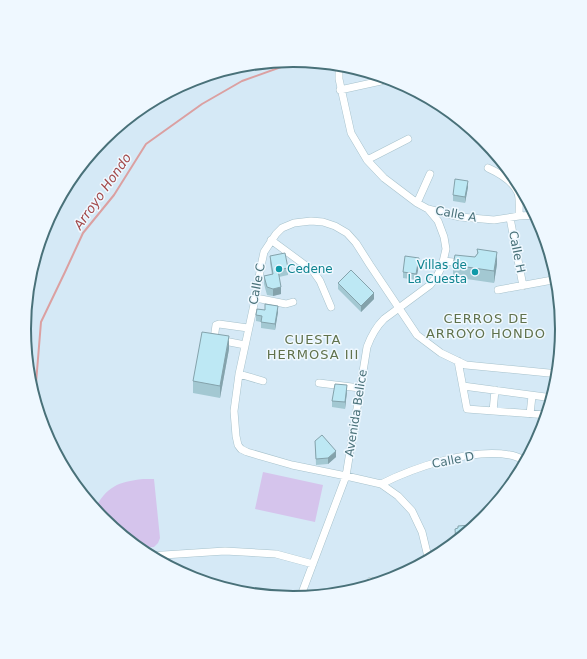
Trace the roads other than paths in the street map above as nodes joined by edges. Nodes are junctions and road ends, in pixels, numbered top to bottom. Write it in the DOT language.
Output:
graph roads {
  1 [pos="339,71"];
  2 [pos="379,81"];
  3 [pos="340,90"];
  4 [pos="408,139"];
  5 [pos="367,160"];
  6 [pos="488,168"];
  7 [pos="430,174"];
  8 [pos="516,190"];
  9 [pos="518,193"];
  10 [pos="417,203"];
  11 [pos="428,209"];
  12 [pos="519,216"];
  13 [pos="530,216"];
  14 [pos="510,218"];
  15 [pos="271,240"];
  16 [pos="443,261"];
  17 [pos="473,264"];
  18 [pos="551,280"];
  19 [pos="523,286"];
  20 [pos="498,290"];
  21 [pos="256,298"];
  22 [pos="293,302"];
  23 [pos="331,307"];
  24 [pos="399,309"];
  25 [pos="248,328"];
  26 [pos="245,345"];
  27 [pos="458,361"];
  28 [pos="552,373"];
  29 [pos="239,374"];
  30 [pos="263,381"];
  31 [pos="319,383"];
  32 [pos="463,386"];
  33 [pos="360,388"];
  34 [pos="495,390"];
  35 [pos="532,396"];
  36 [pos="547,397"];
  37 [pos="493,411"];
  38 [pos="530,414"];
  39 [pos="542,415"];
  40 [pos="522,459"];
  41 [pos="346,476"];
  42 [pos="381,484"];
  43 [pos="159,555"];
  44 [pos="428,555"];
  45 [pos="314,564"];
  46 [pos="303,591"];
  1 -- 3 [label="street"];
  2 -- 3 [label="street"];
  3 -- 5 [label="street"];
  4 -- 5 [label="street"];
  5 -- 10 [label="street, Calle A"];
  6 -- 8 [label="street"];
  7 -- 10 [label="street"];
  9 -- 12 [label="street"];
  10 -- 11 [label="street, Calle A"];
  11 -- 14 [label="street, Calle A"];
  11 -- 16 [label="street, Avenida Belice"];
  12 -- 13 [label="street, Calle A"];
  12 -- 14 [label="street, Calle A"];
  14 -- 19 [label="street, Calle H"];
  15 -- 21 [label="street, Calle C"];
  15 -- 23 [label="street"];
  15 -- 24 [label="street, Calle C"];
  16 -- 17 [label="street"];
  16 -- 24 [label="street, Avenida Belice"];
  18 -- 19 [label="street"];
  19 -- 20 [label="street"];
  21 -- 22 [label="street"];
  21 -- 25 [label="street, Calle C"];
  24 -- 27 [label="street, Calle C"];
  24 -- 33 [label="street, Avenida Belice"];
  25 -- 26 [label="street, Calle C"];
  25 -- 26 [label="street"];
  26 -- 29 [label="street, Calle C"];
  27 -- 28 [label="street, Calle C"];
  27 -- 32 [label="street"];
  29 -- 30 [label="street"];
  29 -- 41 [label="street, Calle C"];
  31 -- 33 [label="street"];
  32 -- 34 [label="street"];
  32 -- 37 [label="street"];
  33 -- 41 [label="street, Avenida Belice"];
  34 -- 35 [label="street"];
  34 -- 37 [label="street"];
  35 -- 36 [label="street"];
  35 -- 38 [label="street"];
  37 -- 38 [label="street"];
  38 -- 39 [label="street"];
  40 -- 42 [label="street, Calle D"];
  41 -- 42 [label="street, Calle C"];
  41 -- 45 [label="street, Avenida Belice"];
  42 -- 44 [label="street, Calle C"];
  43 -- 45 [label="street"];
  45 -- 46 [label="street, Avenida Belice"];
}
